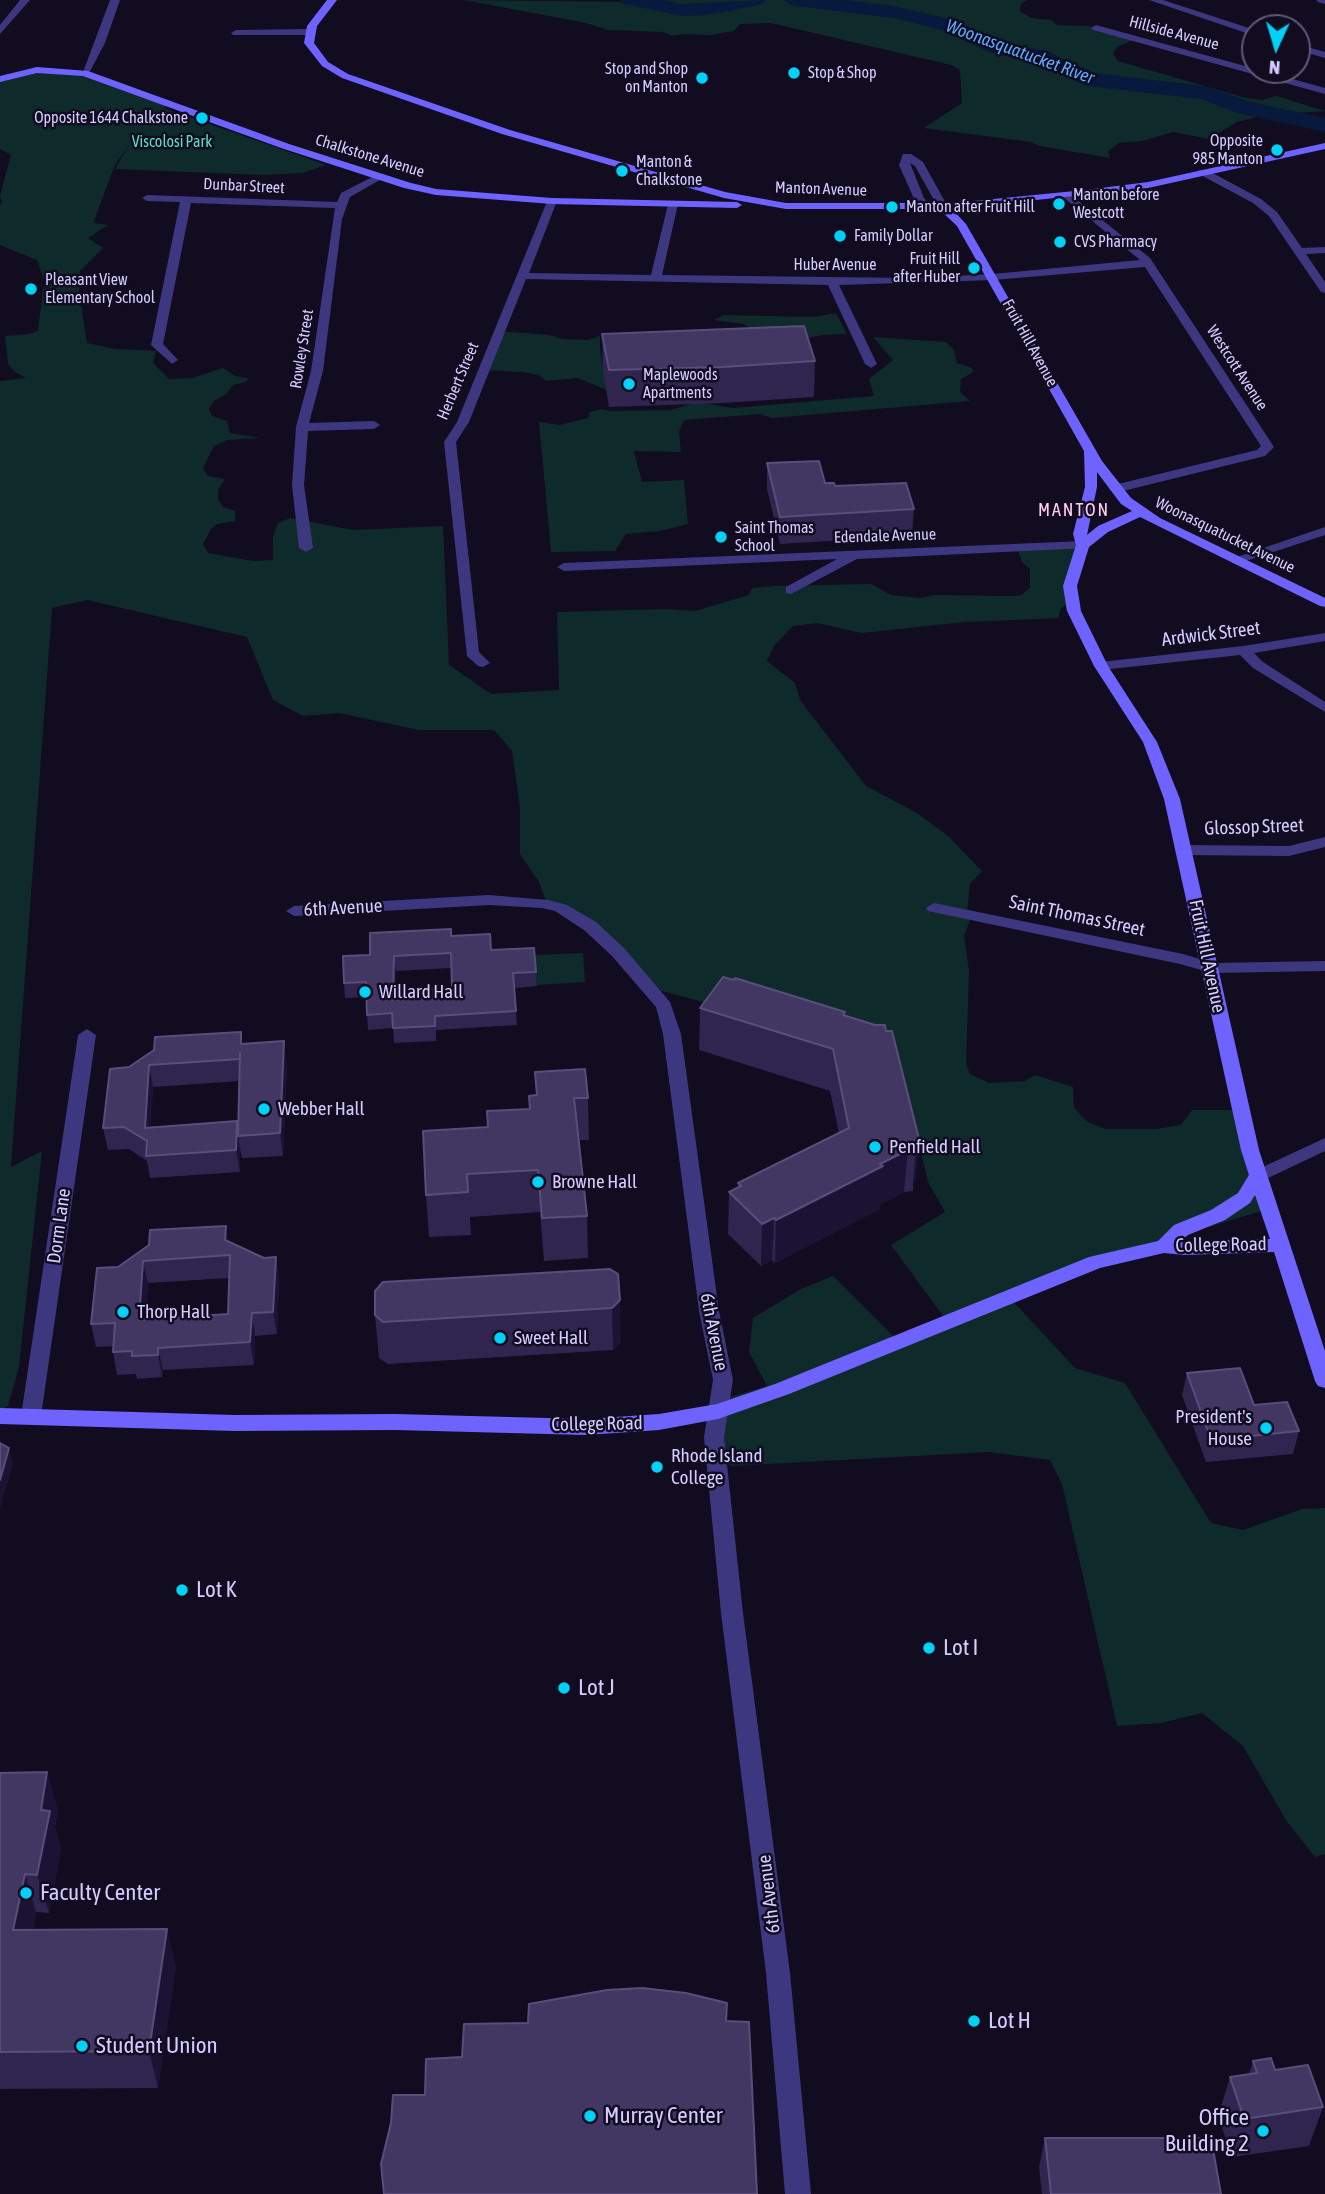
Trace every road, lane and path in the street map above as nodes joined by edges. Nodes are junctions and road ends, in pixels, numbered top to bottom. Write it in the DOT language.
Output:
graph roads {
  1 [pos="25,0"];
  2 [pos="116,0"];
  3 [pos="332,0"];
  4 [pos="1154,0"];
  5 [pos="1096,28"];
  6 [pos="1241,28"];
  7 [pos="0,31"];
  8 [pos="310,32"];
  9 [pos="236,33"];
  10 [pos="85,73"];
  11 [pos="0,79"];
  12 [pos="1325,91"];
  13 [pos="1325,146"];
  14 [pos="1203,172"];
  15 [pos="380,177"];
  16 [pos="696,187"];
  17 [pos="1067,195"];
  18 [pos="147,198"];
  19 [pos="186,199"];
  20 [pos="552,201"];
  21 [pos="673,204"];
  22 [pos="340,205"];
  23 [pos="786,206"];
  24 [pos="928,207"];
  25 [pos="943,207"];
  26 [pos="968,237"];
  27 [pos="1325,250"];
  28 [pos="1300,251"];
  29 [pos="1147,264"];
  30 [pos="521,276"];
  31 [pos="656,276"];
  32 [pos="993,277"];
  33 [pos="832,282"];
  34 [pos="1325,290"];
  35 [pos="172,360"];
  36 [pos="871,364"];
  37 [pos="374,425"];
  38 [pos="302,427"];
  39 [pos="1090,450"];
  40 [pos="1115,489"];
  41 [pos="1140,512"];
  42 [pos="1325,531"];
  43 [pos="1083,545"];
  44 [pos="306,548"];
  45 [pos="854,555"];
  46 [pos="1235,560"];
  47 [pos="564,568"];
  48 [pos="791,590"];
  49 [pos="1325,603"];
  50 [pos="1325,637"];
  51 [pos="1243,650"];
  52 [pos="483,663"];
  53 [pos="1101,666"];
  54 [pos="1325,708"];
  55 [pos="1325,842"];
  56 [pos="1183,850"];
  57 [pos="934,908"];
  58 [pos="294,911"];
  59 [pos="1325,966"];
  60 [pos="1212,968"];
  61 [pos="87,1035"];
  62 [pos="1325,1144"];
  63 [pos="1258,1176"];
  64 [pos="1279,1245"];
  65 [pos="1164,1246"];
  66 [pos="1323,1368"];
  67 [pos="718,1411"];
  68 [pos="0,1416"];
  69 [pos="31,1416"];
  70 [pos="798,2194"];
  1 -- 7 [label="street"];
  2 -- 10 [label="street"];
  3 -- 8 [label="main road"];
  4 -- 6 [label="street"];
  5 -- 12 [label="street, Hillside Avenue"];
  8 -- 9 [label="street"];
  8 -- 16 [label="main road, Manton Avenue"];
  10 -- 11 [label="main road, Chalkstone Avenue"];
  10 -- 15 [label="main road, Chalkstone Avenue"];
  13 -- 14 [label="main road, Manton Avenue"];
  14 -- 17 [label="main road, Manton Avenue"];
  14 -- 28 [label="street"];
  15 -- 20 [label="main road, Chalkstone Avenue"];
  15 -- 22 [label="street"];
  16 -- 21 [label="main road"];
  16 -- 23 [label="main road, Manton Avenue"];
  17 -- 25 [label="main road, Manton Avenue"];
  17 -- 29 [label="street, Westcott Avenue"];
  18 -- 19 [label="street, Dunbar Street"];
  19 -- 22 [label="street, Dunbar Street"];
  19 -- 35 [label="street"];
  20 -- 21 [label="main road, Chalkstone Avenue"];
  20 -- 30 [label="street, Herbert Street"];
  21 -- 23 [label="main road, Chalkstone Avenue"];
  21 -- 31 [label="street"];
  22 -- 38 [label="street, Rowley Street"];
  23 -- 24 [label="main road, Manton Avenue"];
  24 -- 25 [label="main road, Manton Avenue"];
  24 -- 25 [label="street"];
  24 -- 26 [label="main road, Fruit Hill Avenue"];
  25 -- 26 [label="main road, Fruit Hill Avenue"];
  26 -- 32 [label="main road, Fruit Hill Avenue"];
  27 -- 28 [label="street"];
  28 -- 34 [label="street"];
  29 -- 32 [label="street, Huber Avenue"];
  29 -- 40 [label="street, Westcott Avenue"];
  30 -- 31 [label="street, Huber Avenue"];
  30 -- 52 [label="street, Herbert Street"];
  31 -- 33 [label="street, Huber Avenue"];
  32 -- 33 [label="street, Huber Avenue"];
  32 -- 39 [label="main road, Fruit Hill Avenue"];
  33 -- 36 [label="street"];
  37 -- 38 [label="street"];
  38 -- 44 [label="street, Rowley Street"];
  39 -- 40 [label="main road, Fruit Hill Avenue"];
  39 -- 43 [label="main road, Fruit Hill Avenue"];
  40 -- 41 [label="main road, Woonasquatucket Avenue"];
  41 -- 43 [label="main road"];
  41 -- 46 [label="main road, Woonasquatucket Avenue"];
  42 -- 46 [label="street"];
  43 -- 45 [label="street, Edendale Avenue"];
  43 -- 53 [label="main road, Fruit Hill Avenue"];
  45 -- 47 [label="street, Edendale Avenue"];
  45 -- 48 [label="street"];
  46 -- 49 [label="main road, Woonasquatucket Avenue"];
  50 -- 51 [label="street, Ardwick Street"];
  51 -- 53 [label="street, Ardwick Street"];
  51 -- 54 [label="street"];
  53 -- 56 [label="main road, Fruit Hill Avenue"];
  55 -- 56 [label="street, Glossop Street"];
  56 -- 60 [label="main road, Fruit Hill Avenue"];
  57 -- 60 [label="street, Saint Thomas Street"];
  58 -- 67 [label="street, 6th Avenue"];
  59 -- 60 [label="street, Saint Thomas Street"];
  60 -- 63 [label="main road, Fruit Hill Avenue"];
  61 -- 69 [label="street, Dorm Lane"];
  62 -- 63 [label="street"];
  63 -- 64 [label="main road, Fruit Hill Avenue"];
  63 -- 65 [label="main road, College Road"];
  64 -- 65 [label="main road, College Road"];
  64 -- 66 [label="main road, Fruit Hill Avenue"];
  65 -- 67 [label="main road, College Road"];
  67 -- 69 [label="main road, College Road"];
  67 -- 70 [label="street, 6th Avenue"];
  68 -- 69 [label="main road, College Road"];
}
